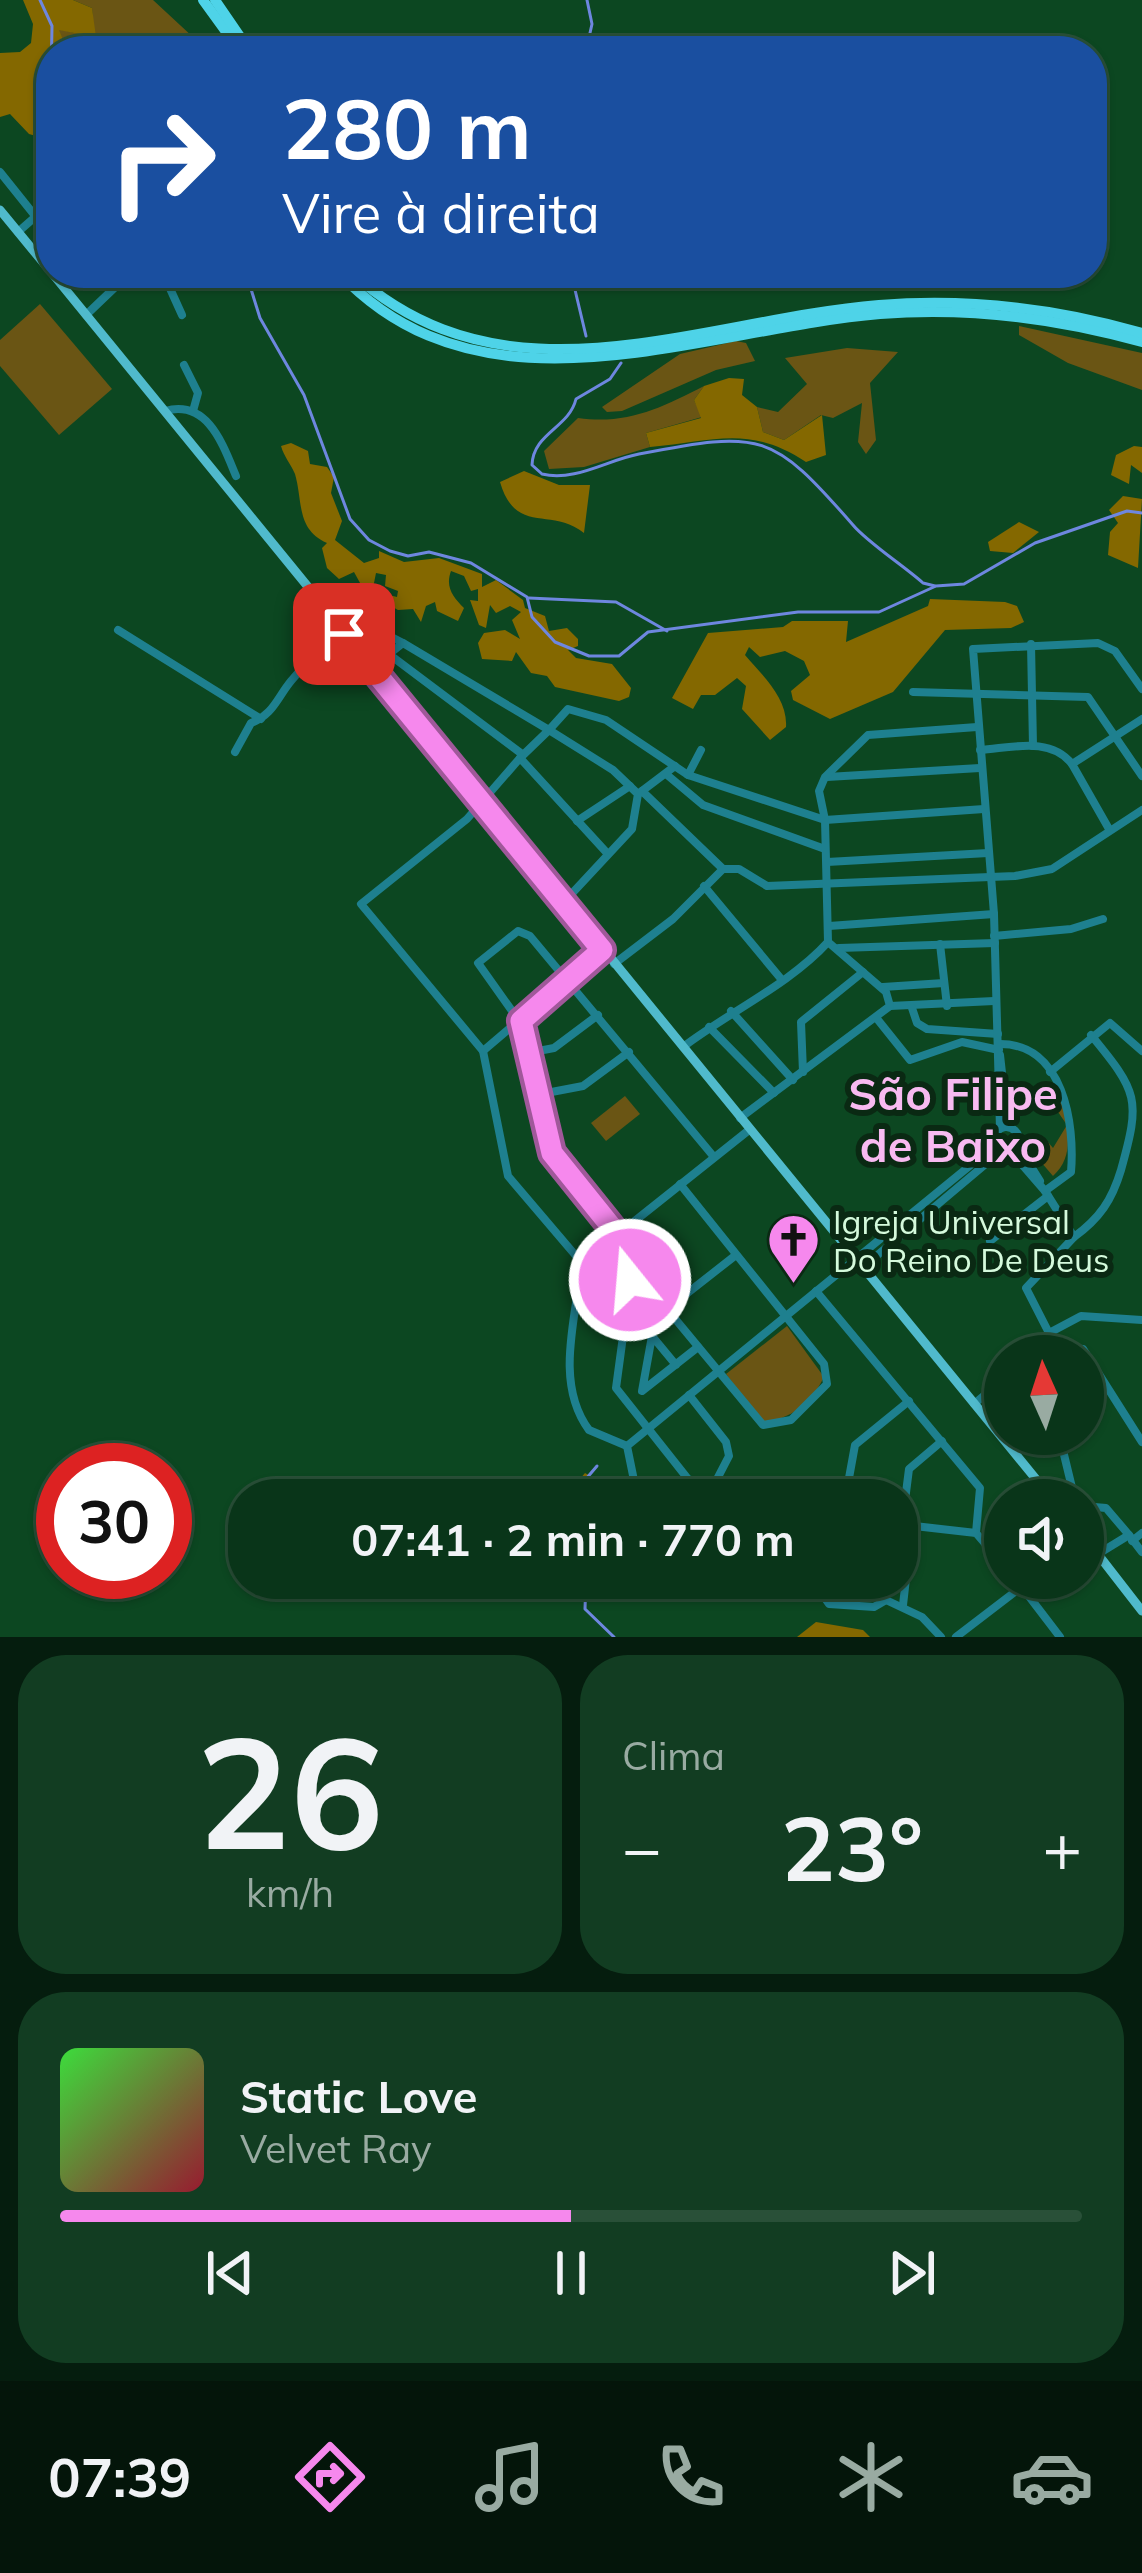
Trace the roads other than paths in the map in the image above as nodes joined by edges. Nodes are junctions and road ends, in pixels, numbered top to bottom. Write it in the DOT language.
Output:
graph roads {
  1 [pos="203,0"];
  2 [pos="215,0"];
  3 [pos="229,36"];
  4 [pos="240,36"];
  5 [pos="0,172"];
  6 [pos="0,210"];
  7 [pos="36,217"];
  8 [pos="18,232"];
  9 [pos="36,254"];
  10 [pos="64,288"];
  11 [pos="114,288"];
  12 [pos="170,288"];
  13 [pos="357,288"];
  14 [pos="373,288"];
  15 [pos="86,315"];
  16 [pos="182,315"];
  17 [pos="1142,338"];
  18 [pos="184,365"];
  19 [pos="165,412"];
  20 [pos="193,412"];
  21 [pos="236,476"];
  22 [pos="118,630"];
  23 [pos="344,634"];
  24 [pos="403,643"];
  25 [pos="1031,644"];
  26 [pos="389,655"];
  27 [pos="372,668"];
  28 [pos="1142,689"];
  29 [pos="976,690"];
  30 [pos="913,692"];
  31 [pos="1030,693"];
  32 [pos="262,719"];
  33 [pos="1142,719"];
  34 [pos="977,727"];
  35 [pos="549,730"];
  36 [pos="1118,735"];
  37 [pos="1034,746"];
  38 [pos="701,750"];
  39 [pos="980,751"];
  40 [pos="235,752"];
  41 [pos="522,756"];
  42 [pos="1072,764"];
  43 [pos="675,766"];
  44 [pos="980,768"];
  45 [pos="666,774"];
  46 [pos="688,775"];
  47 [pos="1142,776"];
  48 [pos="825,777"];
  49 [pos="630,786"];
  50 [pos="640,793"];
  51 [pos="483,804"];
  52 [pos="984,809"];
  53 [pos="1142,809"];
  54 [pos="825,820"];
  55 [pos="577,821"];
  56 [pos="1109,829"];
  57 [pos="826,850"];
  58 [pos="607,853"];
  59 [pos="988,853"];
  60 [pos="827,862"];
  61 [pos="722,869"];
  62 [pos="991,876"];
  63 [pos="828,883"];
  64 [pos="704,886"];
  65 [pos="563,902"];
  66 [pos="994,914"];
  67 [pos="1103,919"];
  68 [pos="829,926"];
  69 [pos="995,939"];
  70 [pos="940,944"];
  71 [pos="833,945"];
  72 [pos="602,950"];
  73 [pos="614,964"];
  74 [pos="863,972"];
  75 [pos="570,980"];
  76 [pos="782,980"];
  77 [pos="944,982"];
  78 [pos="881,987"];
  79 [pos="994,1001"];
  80 [pos="890,1006"];
  81 [pos="947,1006"];
  82 [pos="912,1008"];
  83 [pos="731,1011"];
  84 [pos="598,1015"];
  85 [pos="878,1020"];
  86 [pos="521,1021"];
  87 [pos="709,1027"];
  88 [pos="927,1029"];
  89 [pos="1091,1034"];
  90 [pos="998,1045"];
  91 [pos="682,1048"];
  92 [pos="938,1048"];
  93 [pos="484,1051"];
  94 [pos="1142,1051"];
  95 [pos="533,1052"];
  96 [pos="629,1052"];
  97 [pos="1050,1072"];
  98 [pos="803,1073"];
  99 [pos="794,1080"];
  100 [pos="774,1093"];
  101 [pos="541,1094"];
  102 [pos="740,1118"];
  103 [pos="1004,1128"];
  104 [pos="749,1130"];
  105 [pos="997,1149"];
  106 [pos="1015,1149"];
  107 [pos="715,1157"];
  108 [pos="680,1184"];
  109 [pos="1044,1190"];
  110 [pos="619,1232"];
  111 [pos="1075,1237"];
  112 [pos="990,1241"];
  113 [pos="736,1255"];
  114 [pos="582,1263"];
  115 [pos="857,1265"];
  116 [pos="816,1291"];
  117 [pos="626,1305"];
  118 [pos="667,1309"];
  119 [pos="786,1317"];
  120 [pos="1142,1320"];
  121 [pos="1049,1333"];
  122 [pos="698,1347"];
  123 [pos="676,1365"];
  124 [pos="719,1370"];
  125 [pos="1104,1382"];
  126 [pos="689,1394"];
  127 [pos="984,1396"];
  128 [pos="909,1401"];
  129 [pos="974,1404"];
  130 [pos="646,1429"];
  131 [pos="942,1441"];
  132 [pos="1142,1442"];
  133 [pos="627,1446"];
  134 [pos="634,1479"];
  135 [pos="849,1479"];
  136 [pos="908,1479"];
  137 [pos="1036,1479"];
  138 [pos="1104,1508"];
  139 [pos="918,1526"];
  140 [pos="976,1533"];
  141 [pos="1142,1533"];
  142 [pos="1130,1538"];
  143 [pos="984,1542"];
  144 [pos="1104,1551"];
  145 [pos="1142,1552"];
  146 [pos="1104,1562"];
  147 [pos="826,1599"];
  148 [pos="903,1599"];
  149 [pos="1007,1599"];
  150 [pos="1032,1599"];
  151 [pos="886,1600"];
  152 [pos="903,1604"];
  153 [pos="1142,1610"];
  154 [pos="940,1637"];
  155 [pos="956,1637"];
  156 [pos="1060,1637"];
  1 -- 3 [label="highway"];
  2 -- 4 [label="highway"];
  5 -- 7 [label="street"];
  6 -- 8 [label="main road"];
  7 -- 8 [label="street"];
  8 -- 9 [label="main road"];
  10 -- 15 [label="main road"];
  11 -- 15 [label="street"];
  12 -- 16 [label="street"];
  13 -- 17 [label="highway"];
  14 -- 17 [label="highway"];
  15 -- 19 [label="main road"];
  18 -- 20 [label="street"];
  19 -- 20 [label="street"];
  19 -- 23 [label="main road"];
  20 -- 21 [label="street"];
  22 -- 32 [label="street"];
  23 -- 24 [label="street"];
  23 -- 27 [label="main road"];
  23 -- 32 [label="street"];
  24 -- 26 [label="street"];
  24 -- 35 [label="street"];
  25 -- 28 [label="street"];
  25 -- 29 [label="street"];
  25 -- 31 [label="street"];
  26 -- 27 [label="street"];
  26 -- 41 [label="street"];
  27 -- 51 [label="main road"];
  29 -- 30 [label="street"];
  29 -- 31 [label="street"];
  29 -- 34 [label="street"];
  31 -- 36 [label="street"];
  31 -- 37 [label="street"];
  32 -- 40 [label="street"];
  33 -- 36 [label="street"];
  34 -- 39 [label="street"];
  34 -- 48 [label="street"];
  35 -- 41 [label="street"];
  35 -- 43 [label="street"];
  35 -- 49 [label="street"];
  36 -- 42 [label="street"];
  36 -- 47 [label="street"];
  37 -- 39 [label="street"];
  37 -- 42 [label="street"];
  38 -- 46 [label="street"];
  39 -- 44 [label="street"];
  41 -- 51 [label="street"];
  41 -- 55 [label="street"];
  42 -- 56 [label="street"];
  43 -- 45 [label="street"];
  43 -- 46 [label="street"];
  44 -- 48 [label="street"];
  44 -- 52 [label="street"];
  45 -- 50 [label="street"];
  45 -- 57 [label="street"];
  46 -- 54 [label="street"];
  48 -- 54 [label="street"];
  49 -- 50 [label="street"];
  49 -- 55 [label="street"];
  50 -- 58 [label="street"];
  50 -- 61 [label="street"];
  51 -- 65 [label="main road"];
  51 -- 93 [label="street"];
  52 -- 54 [label="street"];
  52 -- 59 [label="street"];
  53 -- 56 [label="street"];
  54 -- 57 [label="street"];
  55 -- 58 [label="street"];
  56 -- 62 [label="street"];
  57 -- 60 [label="street"];
  58 -- 65 [label="street"];
  59 -- 60 [label="street"];
  59 -- 62 [label="street"];
  60 -- 63 [label="street"];
  61 -- 63 [label="street"];
  61 -- 64 [label="street"];
  62 -- 63 [label="street"];
  62 -- 66 [label="street"];
  63 -- 68 [label="street"];
  64 -- 73 [label="street"];
  64 -- 76 [label="street"];
  65 -- 72 [label="main road"];
  66 -- 68 [label="street"];
  66 -- 69 [label="street"];
  67 -- 69 [label="street"];
  68 -- 71 [label="street"];
  69 -- 70 [label="street"];
  69 -- 79 [label="street"];
  70 -- 71 [label="street"];
  70 -- 77 [label="street"];
  71 -- 74 [label="street"];
  71 -- 76 [label="street"];
  72 -- 73 [label="main road"];
  72 -- 75 [label="street"];
  73 -- 91 [label="main road"];
  74 -- 78 [label="street"];
  74 -- 98 [label="street"];
  75 -- 84 [label="street"];
  75 -- 86 [label="street"];
  75 -- 86 [label="street"];
  76 -- 83 [label="street"];
  77 -- 78 [label="street"];
  77 -- 81 [label="street"];
  78 -- 80 [label="street"];
  79 -- 81 [label="street"];
  79 -- 90 [label="street"];
  80 -- 82 [label="street"];
  80 -- 85 [label="street"];
  81 -- 82 [label="street"];
  82 -- 88 [label="street"];
  83 -- 87 [label="street"];
  83 -- 99 [label="street"];
  84 -- 95 [label="street"];
  84 -- 96 [label="street"];
  85 -- 92 [label="street"];
  85 -- 98 [label="street"];
  86 -- 93 [label="street"];
  86 -- 95 [label="street"];
  87 -- 91 [label="street"];
  87 -- 100 [label="street"];
  88 -- 90 [label="street"];
  88 -- 92 [label="street"];
  89 -- 94 [label="street"];
  89 -- 97 [label="street"];
  89 -- 111 [label="street"];
  90 -- 92 [label="street"];
  90 -- 97 [label="street"];
  90 -- 103 [label="street"];
  91 -- 102 [label="main road"];
  93 -- 114 [label="street"];
  95 -- 101 [label="street"];
  96 -- 101 [label="street"];
  96 -- 107 [label="street"];
  97 -- 109 [label="street"];
  98 -- 99 [label="street"];
  99 -- 100 [label="street"];
  100 -- 102 [label="street"];
  101 -- 110 [label="street"];
  102 -- 104 [label="main road"];
  103 -- 105 [label="street"];
  103 -- 106 [label="street"];
  104 -- 107 [label="street"];
  104 -- 115 [label="main road"];
  105 -- 106 [label="street"];
  105 -- 115 [label="street"];
  106 -- 109 [label="street"];
  107 -- 108 [label="street"];
  108 -- 110 [label="street"];
  108 -- 113 [label="street"];
  109 -- 111 [label="street"];
  109 -- 112 [label="street"];
  110 -- 114 [label="street"];
  110 -- 117 [label="street"];
  111 -- 121 [label="street"];
  113 -- 118 [label="street"];
  113 -- 119 [label="street"];
  114 -- 133 [label="street"];
  115 -- 116 [label="street"];
  115 -- 129 [label="main road"];
  116 -- 119 [label="street"];
  116 -- 128 [label="street"];
  117 -- 118 [label="street"];
  117 -- 130 [label="street"];
  118 -- 122 [label="street"];
  119 -- 124 [label="street"];
  119 -- 124 [label="street"];
  120 -- 121 [label="street"];
  122 -- 123 [label="street"];
  122 -- 124 [label="street"];
  123 -- 123 [label="street"];
  124 -- 126 [label="street"];
  125 -- 132 [label="street"];
  126 -- 130 [label="street"];
  126 -- 130 [label="street"];
  127 -- 129 [label="street"];
  128 -- 131 [label="street"];
  128 -- 135 [label="street"];
  129 -- 137 [label="main road"];
  130 -- 133 [label="street"];
  131 -- 136 [label="street"];
  131 -- 140 [label="street"];
  133 -- 134 [label="street"];
  138 -- 142 [label="street"];
  139 -- 140 [label="street"];
  140 -- 143 [label="street"];
  141 -- 142 [label="street"];
  142 -- 144 [label="street"];
  142 -- 145 [label="street"];
  146 -- 153 [label="main road"];
  147 -- 151 [label="street"];
  148 -- 152 [label="street"];
  149 -- 155 [label="street"];
  150 -- 156 [label="street"];
  151 -- 152 [label="street"];
  152 -- 154 [label="street"];
}
